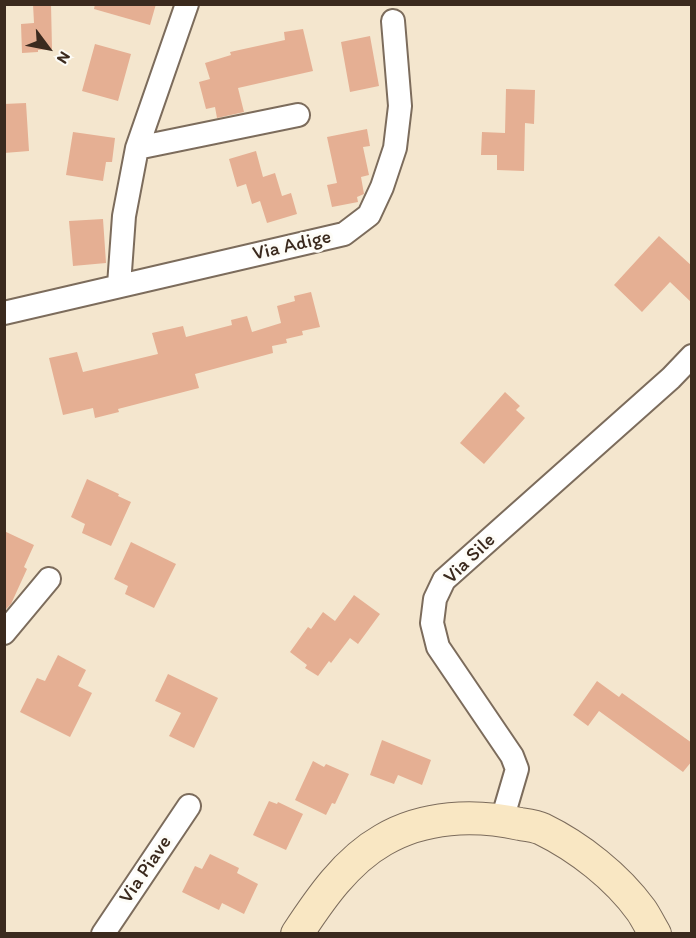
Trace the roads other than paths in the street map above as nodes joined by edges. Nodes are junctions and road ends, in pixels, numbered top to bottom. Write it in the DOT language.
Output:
graph roads {
  1 [pos="187,4"];
  2 [pos="393,21"];
  3 [pos="298,115"];
  4 [pos="137,147"];
  5 [pos="119,285"];
  6 [pos="4,313"];
  7 [pos="692,356"];
  8 [pos="49,579"];
  9 [pos="4,633"];
  10 [pos="189,806"];
  11 [pos="502,820"];
  12 [pos="103,933"];
  13 [pos="297,933"];
  14 [pos="655,933"];
  1 -- 4 [label="street"];
  2 -- 5 [label="street, Via Adige"];
  3 -- 4 [label="street"];
  4 -- 5 [label="street"];
  5 -- 6 [label="street, Via Adige"];
  7 -- 11 [label="street, Via Sile"];
  8 -- 9 [label="street"];
  10 -- 12 [label="street, Via Piave"];
  11 -- 13 [label="main road"];
  11 -- 14 [label="main road"];
}
